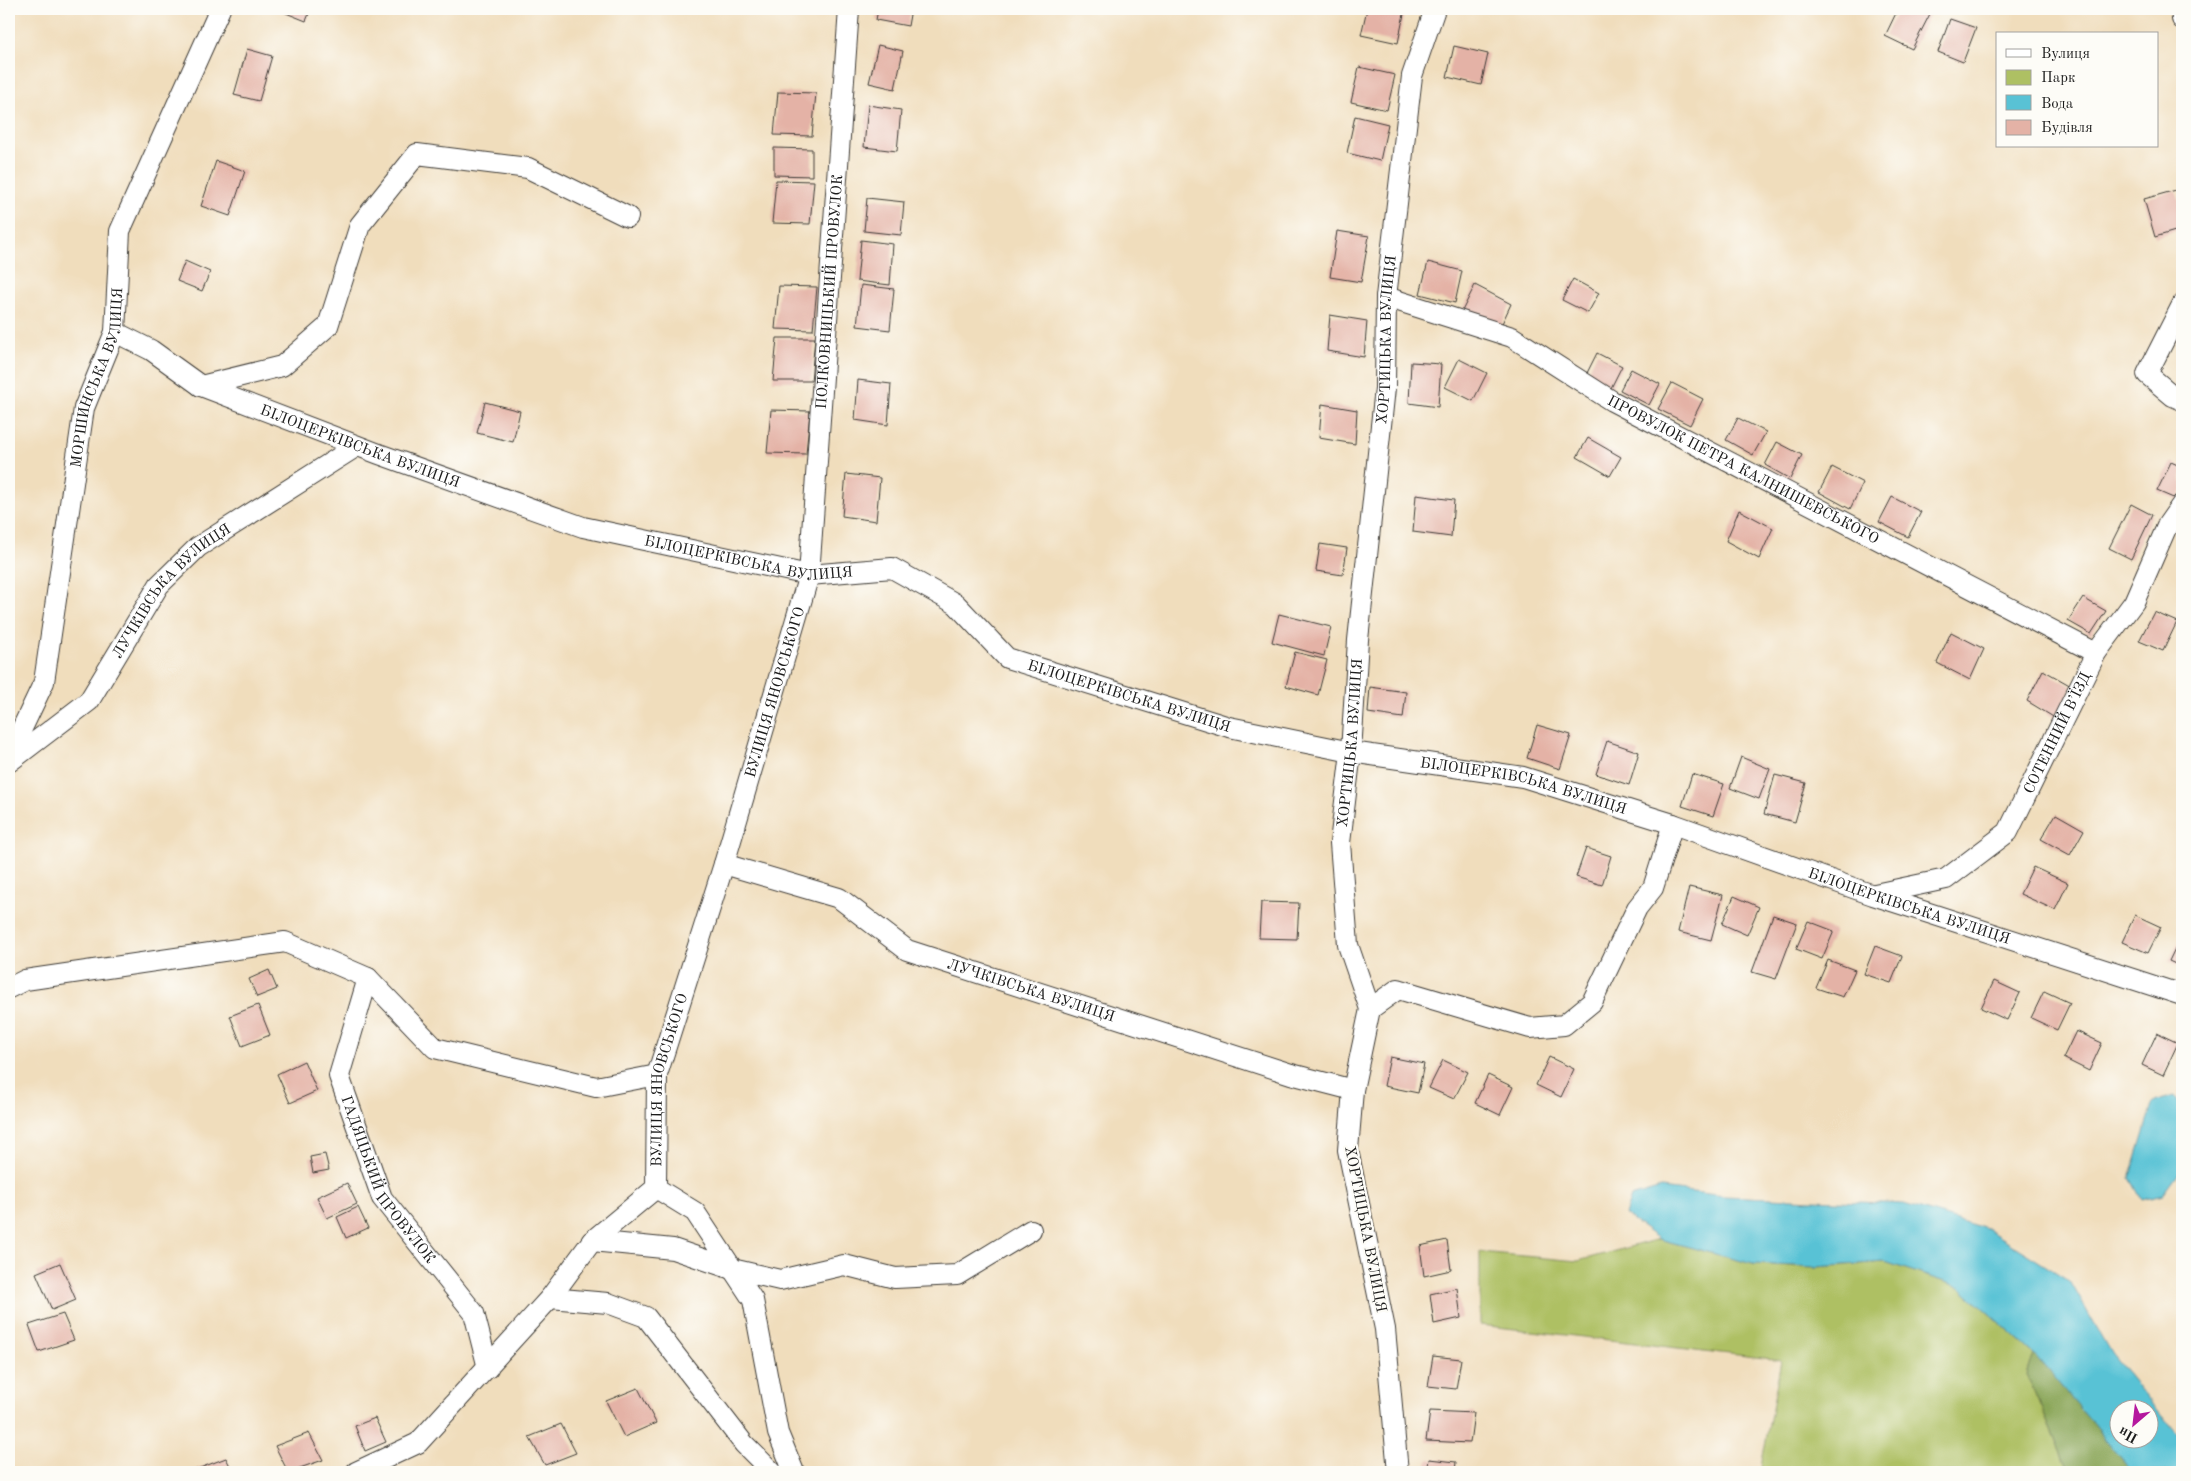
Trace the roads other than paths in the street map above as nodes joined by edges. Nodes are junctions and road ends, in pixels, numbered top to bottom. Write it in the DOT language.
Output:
graph roads {
  1 [pos="220,9"];
  2 [pos="849,9"];
  3 [pos="1435,9"];
  4 [pos="2181,9"];
  5 [pos="2182,19"];
  6 [pos="628,217"];
  7 [pos="1386,298"];
  8 [pos="2182,305"];
  9 [pos="115,332"];
  10 [pos="201,386"];
  11 [pos="2182,400"];
  12 [pos="357,446"];
  13 [pos="2182,504"];
  14 [pos="809,575"];
  15 [pos="2096,653"];
  16 [pos="1351,752"];
  17 [pos="9,756"];
  18 [pos="9,762"];
  19 [pos="1673,824"];
  20 [pos="724,864"];
  21 [pos="1874,895"];
  22 [pos="368,978"];
  23 [pos="14,982"];
  24 [pos="2182,996"];
  25 [pos="1370,1009"];
  26 [pos="657,1075"];
  27 [pos="1353,1090"];
  28 [pos="656,1188"];
  29 [pos="1031,1230"];
  30 [pos="592,1241"];
  31 [pos="732,1269"];
  32 [pos="550,1298"];
  33 [pos="488,1368"];
  34 [pos="356,1472"];
  35 [pos="772,1472"];
  36 [pos="794,1472"];
  37 [pos="1398,1472"];
  1 -- 9 [label="street, МОРШИНСЬКА ВУЛИЦЯ"];
  2 -- 14 [label="street, ПОЛКОВНИЦЬКИЙ ПРОВУЛОК"];
  3 -- 7 [label="street, ХОРТИЦЬКА ВУЛИЦЯ"];
  4 -- 5 [label="street"];
  6 -- 10 [label="street"];
  7 -- 15 [label="street, ПРОВУЛОК ПЕТРА КАЛНИШЕВСЬКОГО"];
  7 -- 16 [label="street, ХОРТИЦЬКА ВУЛИЦЯ"];
  8 -- 11 [label="street"];
  9 -- 10 [label="street, БІЛОЦЕРКІВСЬКА ВУЛИЦЯ"];
  9 -- 17 [label="street, МОРШИНСЬКА ВУЛИЦЯ"];
  10 -- 12 [label="street, БІЛОЦЕРКІВСЬКА ВУЛИЦЯ"];
  12 -- 14 [label="street, БІЛОЦЕРКІВСЬКА ВУЛИЦЯ"];
  12 -- 18 [label="street, ЛУЧКІВСЬКА ВУЛИЦЯ"];
  13 -- 15 [label="street, СОТЕННИЙ В’ЇЗД"];
  14 -- 16 [label="street, БІЛОЦЕРКІВСЬКА ВУЛИЦЯ"];
  14 -- 20 [label="street, ВУЛИЦЯ ЯНОВСЬКОГО"];
  15 -- 21 [label="street, СОТЕННИЙ В’ЇЗД"];
  16 -- 19 [label="street, БІЛОЦЕРКІВСЬКА ВУЛИЦЯ"];
  16 -- 25 [label="street, ХОРТИЦЬКА ВУЛИЦЯ"];
  19 -- 21 [label="street, БІЛОЦЕРКІВСЬКА ВУЛИЦЯ"];
  19 -- 25 [label="street"];
  20 -- 26 [label="street, ВУЛИЦЯ ЯНОВСЬКОГО"];
  20 -- 27 [label="street, ЛУЧКІВСЬКА ВУЛИЦЯ"];
  21 -- 24 [label="street, БІЛОЦЕРКІВСЬКА ВУЛИЦЯ"];
  22 -- 23 [label="street"];
  22 -- 26 [label="street"];
  22 -- 33 [label="street, ГАДЯЦЬКИЙ ПРОВУЛОК"];
  25 -- 27 [label="street, ХОРТИЦЬКА ВУЛИЦЯ"];
  26 -- 28 [label="street, ВУЛИЦЯ ЯНОВСЬКОГО"];
  27 -- 37 [label="street, ХОРТИЦЬКА ВУЛИЦЯ"];
  28 -- 30 [label="street, ВУЛИЦЯ ЯНОВСЬКОГО"];
  28 -- 31 [label="street"];
  29 -- 31 [label="street"];
  30 -- 31 [label="street"];
  30 -- 32 [label="street, ВУЛИЦЯ ЯНОВСЬКОГО"];
  31 -- 36 [label="street"];
  32 -- 33 [label="street, ВУЛИЦЯ ЯНОВСЬКОГО"];
  32 -- 35 [label="street"];
  33 -- 34 [label="street, ВУЛИЦЯ ЯНОВСЬКОГО"];
}
